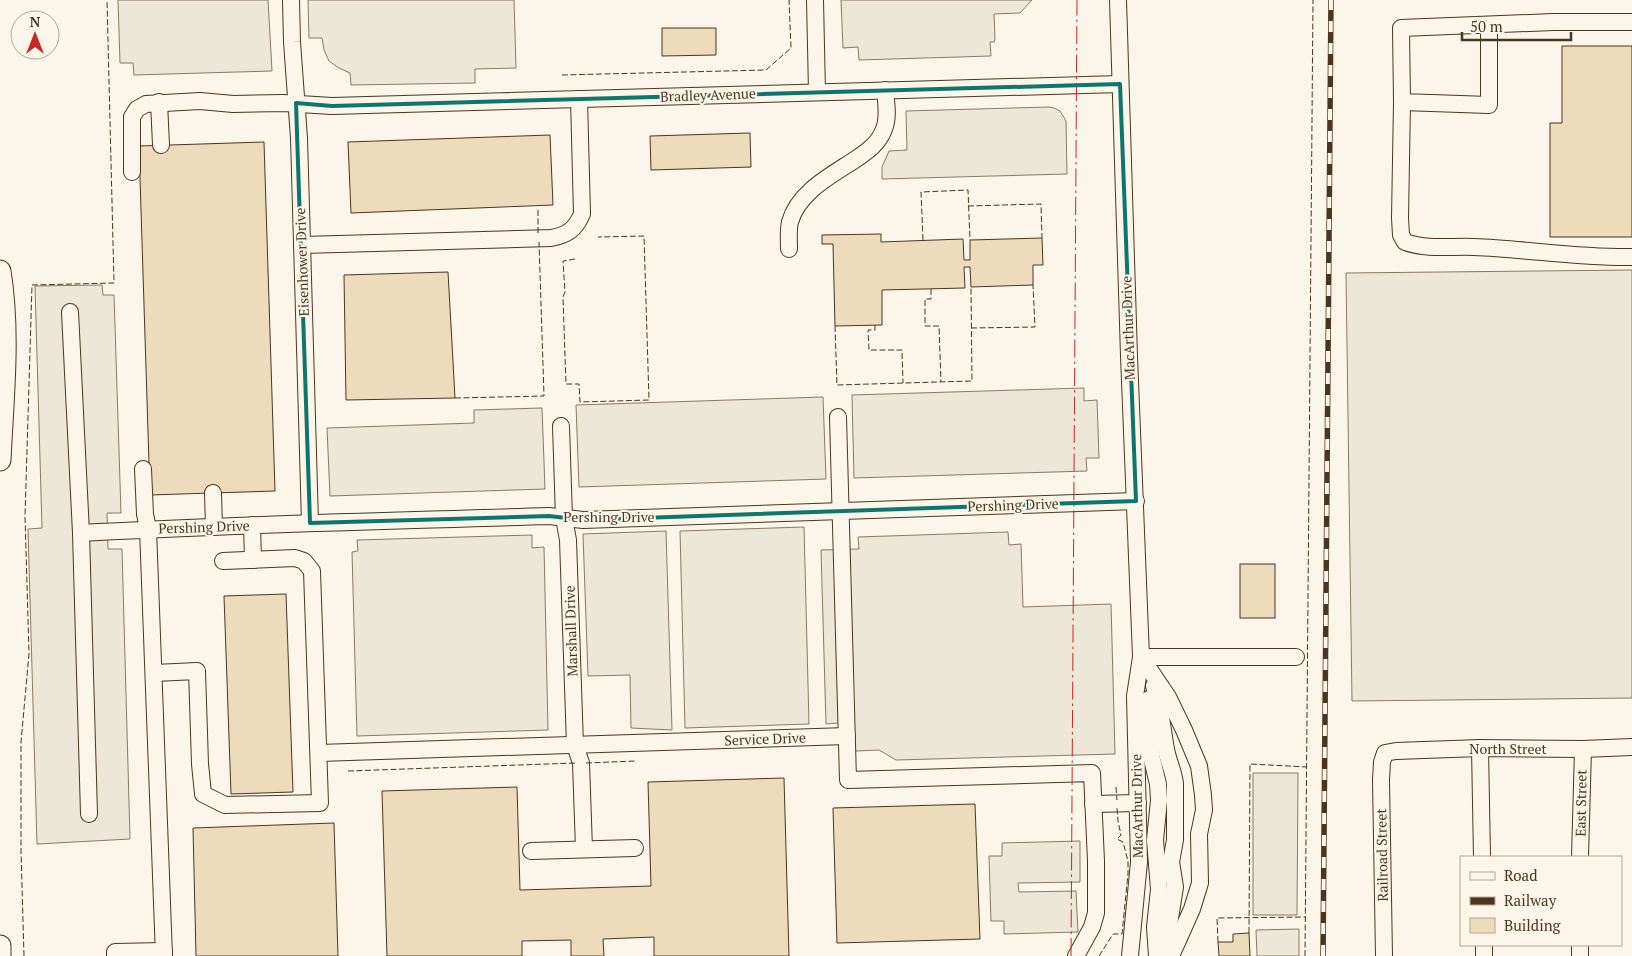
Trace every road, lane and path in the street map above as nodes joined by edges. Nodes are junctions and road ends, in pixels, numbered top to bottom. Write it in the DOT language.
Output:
graph roads {
  1 [pos="291,0"];
  2 [pos="815,0"];
  3 [pos="1118,0"];
  4 [pos="1632,22"];
  5 [pos="1489,25"];
  6 [pos="1120,84"];
  7 [pos="885,90"];
  8 [pos="817,92"];
  9 [pos="580,99"];
  10 [pos="159,102"];
  11 [pos="1402,102"];
  12 [pos="296,103"];
  13 [pos="161,145"];
  14 [pos="132,172"];
  15 [pos="302,246"];
  16 [pos="789,249"];
  17 [pos="1632,257"];
  18 [pos="0,270"];
  19 [pos="70,312"];
  20 [pos="838,417"];
  21 [pos="561,426"];
  22 [pos="0,460"];
  23 [pos="143,469"];
  24 [pos="213,493"];
  25 [pos="1136,501"];
  26 [pos="841,511"];
  27 [pos="564,518"];
  28 [pos="310,524"];
  29 [pos="252,525"];
  30 [pos="214,527"];
  31 [pos="148,529"];
  32 [pos="81,533"];
  33 [pos="254,560"];
  34 [pos="223,561"];
  35 [pos="1141,657"];
  36 [pos="1296,657"];
  37 [pos="1150,672"];
  38 [pos="155,673"];
  39 [pos="847,736"];
  40 [pos="575,745"];
  41 [pos="1632,747"];
  42 [pos="1480,748"];
  43 [pos="1583,749"];
  44 [pos="319,753"];
  45 [pos="1385,753"];
  46 [pos="1138,803"];
  47 [pos="1093,804"];
  48 [pos="89,814"];
  49 [pos="635,848"];
  50 [pos="584,850"];
  51 [pos="531,851"];
  52 [pos="1482,856"];
  53 [pos="1580,856"];
  54 [pos="0,946"];
  55 [pos="164,953"];
  56 [pos="0,956"];
  57 [pos="115,956"];
  58 [pos="1076,956"];
  59 [pos="1130,956"];
  60 [pos="1157,956"];
  61 [pos="1170,956"];
  62 [pos="1384,956"];
  1 -- 12 [label="street, Eisenhower Drive"];
  2 -- 8 [label="street"];
  3 -- 6 [label="street, MacArthur Drive"];
  4 -- 5 [label="street"];
  5 -- 11 [label="street"];
  5 -- 11 [label="street"];
  6 -- 7 [label="street, Bradley Avenue"];
  6 -- 25 [label="street, MacArthur Drive"];
  7 -- 8 [label="street, Bradley Avenue"];
  7 -- 16 [label="street"];
  8 -- 9 [label="street, Bradley Avenue"];
  9 -- 12 [label="street, Bradley Avenue"];
  9 -- 15 [label="street"];
  10 -- 12 [label="street, Bradley Avenue"];
  10 -- 13 [label="street"];
  10 -- 14 [label="street, Bradley Avenue"];
  11 -- 17 [label="street"];
  12 -- 15 [label="street, Eisenhower Drive"];
  15 -- 28 [label="street, Eisenhower Drive"];
  18 -- 22 [label="main road"];
  19 -- 32 [label="street"];
  20 -- 26 [label="street"];
  21 -- 27 [label="street, Marshall Drive"];
  23 -- 31 [label="street"];
  24 -- 30 [label="street"];
  25 -- 26 [label="street, Pershing Drive"];
  25 -- 35 [label="street, MacArthur Drive"];
  26 -- 27 [label="street, Pershing Drive"];
  26 -- 39 [label="street"];
  27 -- 28 [label="street, Pershing Drive"];
  27 -- 40 [label="street, Marshall Drive"];
  28 -- 29 [label="street, Pershing Drive"];
  29 -- 30 [label="street, Pershing Drive"];
  29 -- 33 [label="street"];
  30 -- 31 [label="street, Pershing Drive"];
  31 -- 32 [label="street, Pershing Drive"];
  31 -- 38 [label="street"];
  32 -- 48 [label="street"];
  33 -- 34 [label="street"];
  33 -- 44 [label="street"];
  35 -- 36 [label="street"];
  35 -- 37 [label="street, MacArthur Drive"];
  35 -- 46 [label="street, MacArthur Drive"];
  37 -- 60 [label="street"];
  37 -- 61 [label="street"];
  37 -- 61 [label="street"];
  38 -- 44 [label="street"];
  38 -- 55 [label="street"];
  39 -- 40 [label="street, Service Drive"];
  39 -- 47 [label="street"];
  40 -- 44 [label="street, Service Drive"];
  40 -- 50 [label="street, Marshall Drive"];
  41 -- 43 [label="street, North Street"];
  42 -- 43 [label="street, North Street"];
  42 -- 45 [label="street, North Street"];
  42 -- 52 [label="street"];
  43 -- 53 [label="street, East Street"];
  45 -- 62 [label="street, Railroad Street"];
  46 -- 47 [label="street"];
  46 -- 59 [label="street, MacArthur Drive"];
  47 -- 58 [label="street"];
  49 -- 50 [label="street"];
  50 -- 51 [label="street"];
  54 -- 56 [label="main road"];
  55 -- 57 [label="street"];
}
